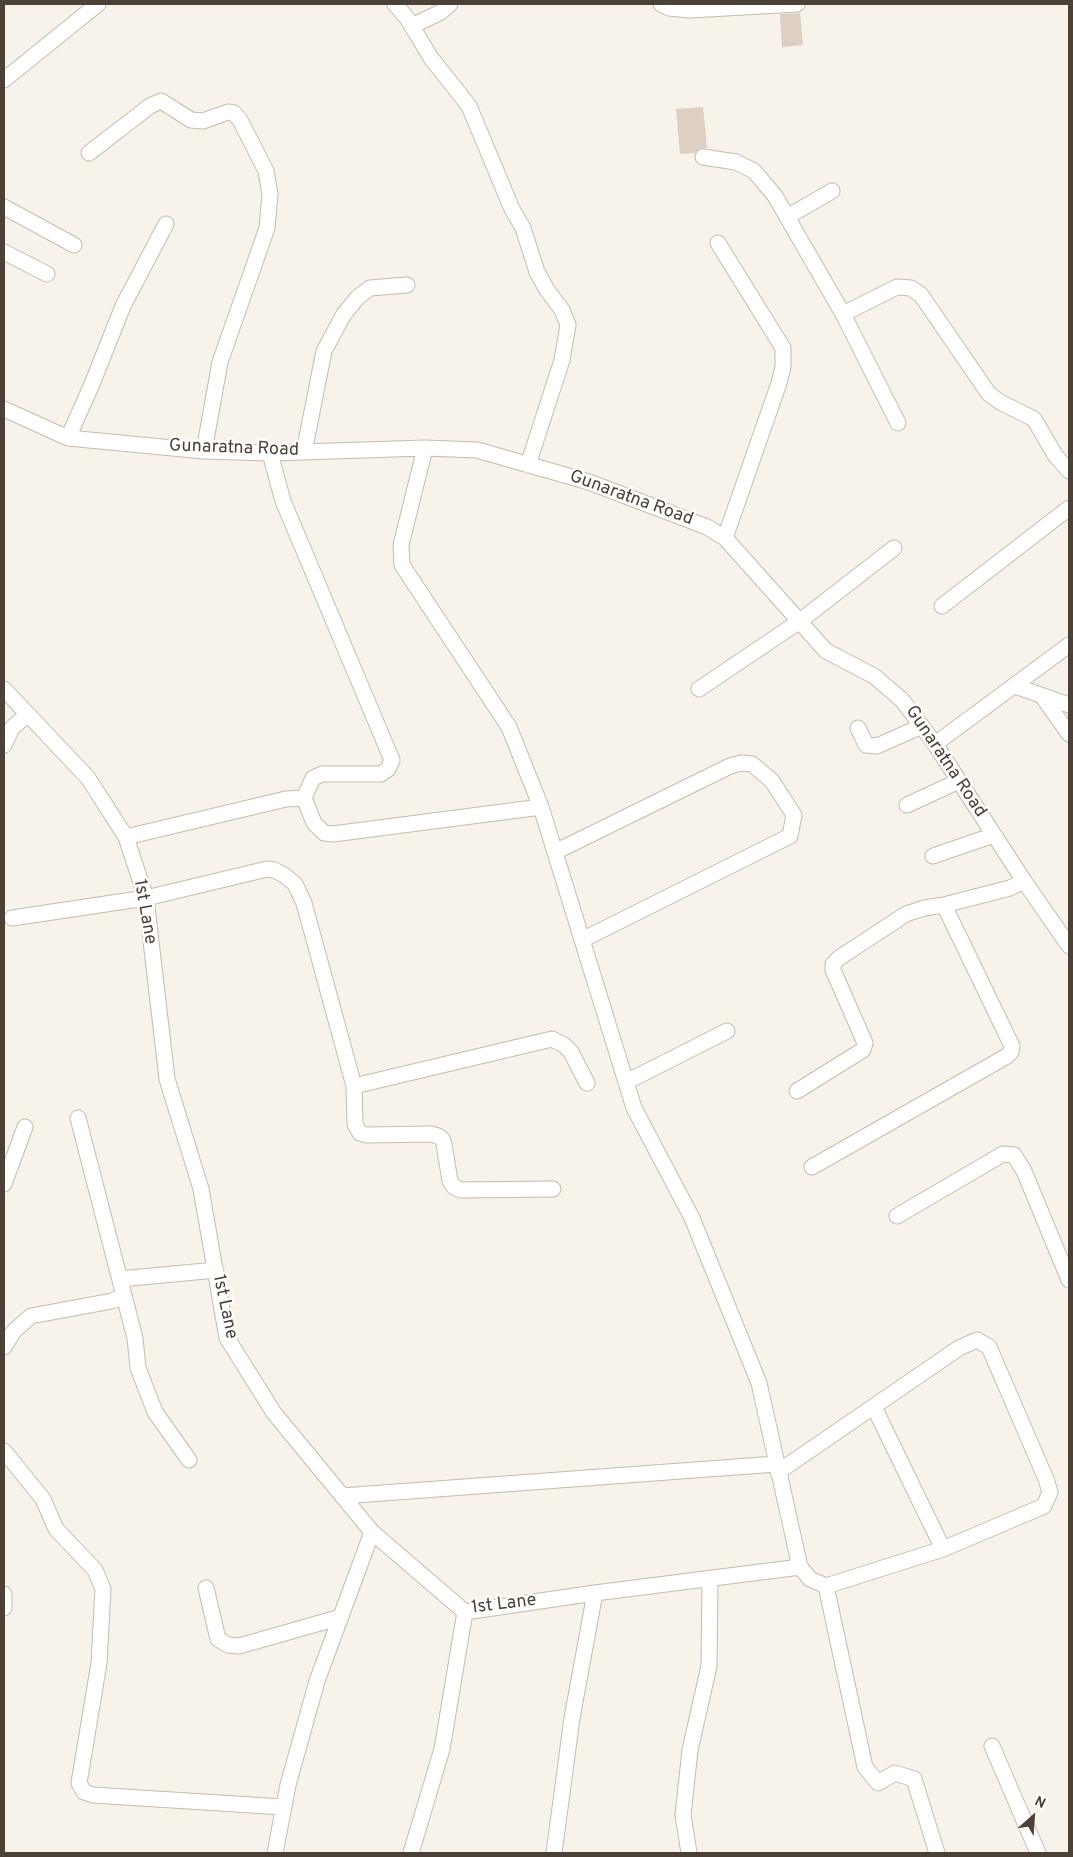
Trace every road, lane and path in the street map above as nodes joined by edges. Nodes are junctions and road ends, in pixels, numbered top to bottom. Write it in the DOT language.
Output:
graph roads {
  1 [pos="98,4"];
  2 [pos="395,4"];
  3 [pos="450,4"];
  4 [pos="661,4"];
  5 [pos="797,4"];
  6 [pos="412,26"];
  7 [pos="4,80"];
  8 [pos="89,153"];
  9 [pos="703,156"];
  10 [pos="832,191"];
  11 [pos="4,207"];
  12 [pos="787,217"];
  13 [pos="166,224"];
  14 [pos="718,243"];
  15 [pos="74,245"];
  16 [pos="4,252"];
  17 [pos="47,274"];
  18 [pos="406,285"];
  19 [pos="843,314"];
  20 [pos="4,408"];
  21 [pos="898,423"];
  22 [pos="68,438"];
  23 [pos="425,448"];
  24 [pos="204,451"];
  25 [pos="304,452"];
  26 [pos="270,453"];
  27 [pos="528,465"];
  28 [pos="1069,471"];
  29 [pos="1069,508"];
  30 [pos="725,538"];
  31 [pos="894,548"];
  32 [pos="942,606"];
  33 [pos="800,621"];
  34 [pos="1069,645"];
  35 [pos="1015,686"];
  36 [pos="4,689"];
  37 [pos="699,689"];
  38 [pos="1042,696"];
  39 [pos="1069,705"];
  40 [pos="28,714"];
  41 [pos="922,726"];
  42 [pos="858,728"];
  43 [pos="1069,734"];
  44 [pos="935,744"];
  45 [pos="4,745"];
  46 [pos="959,780"];
  47 [pos="304,798"];
  48 [pos="907,805"];
  49 [pos="541,807"];
  50 [pos="994,836"];
  51 [pos="126,837"];
  52 [pos="555,852"];
  53 [pos="934,856"];
  54 [pos="1024,881"];
  55 [pos="146,898"];
  56 [pos="944,905"];
  57 [pos="12,918"];
  58 [pos="582,940"];
  59 [pos="1069,946"];
  60 [pos="727,1032"];
  61 [pos="626,1082"];
  62 [pos="587,1083"];
  63 [pos="354,1086"];
  64 [pos="797,1091"];
  65 [pos="78,1118"];
  66 [pos="25,1127"];
  67 [pos="812,1167"];
  68 [pos="4,1184"];
  69 [pos="552,1189"];
  70 [pos="897,1216"];
  71 [pos="216,1270"];
  72 [pos="120,1279"];
  73 [pos="1069,1280"];
  74 [pos="124,1296"];
  75 [pos="4,1347"];
  76 [pos="874,1407"];
  77 [pos="4,1451"];
  78 [pos="189,1460"];
  79 [pos="777,1468"];
  80 [pos="342,1496"];
  81 [pos="372,1532"];
  82 [pos="943,1549"];
  83 [pos="800,1567"];
  84 [pos="710,1578"];
  85 [pos="826,1586"];
  86 [pos="206,1588"];
  87 [pos="596,1593"];
  88 [pos="4,1594"];
  89 [pos="4,1608"];
  90 [pos="465,1612"];
  91 [pos="341,1618"];
  92 [pos="992,1746"];
  93 [pos="283,1807"];
  94 [pos="274,1853"];
  95 [pos="411,1853"];
  96 [pos="554,1853"];
  97 [pos="689,1853"];
  98 [pos="937,1853"];
  99 [pos="1038,1853"];
  1 -- 7 [label="street"];
  2 -- 6 [label="street"];
  3 -- 6 [label="street"];
  4 -- 5 [label="street"];
  6 -- 27 [label="street"];
  8 -- 24 [label="street"];
  9 -- 12 [label="street"];
  10 -- 12 [label="street"];
  11 -- 15 [label="street"];
  12 -- 19 [label="street"];
  13 -- 22 [label="street"];
  14 -- 30 [label="street"];
  16 -- 17 [label="street"];
  18 -- 25 [label="street"];
  19 -- 21 [label="street"];
  19 -- 28 [label="street"];
  20 -- 22 [label="street, Gunaratna Road"];
  22 -- 24 [label="street, Gunaratna Road"];
  23 -- 25 [label="street, Gunaratna Road"];
  23 -- 27 [label="street, Gunaratna Road"];
  23 -- 49 [label="street"];
  24 -- 26 [label="street, Gunaratna Road"];
  25 -- 26 [label="street, Gunaratna Road"];
  26 -- 47 [label="street"];
  27 -- 30 [label="street, Gunaratna Road"];
  29 -- 32 [label="street"];
  30 -- 33 [label="street, Gunaratna Road"];
  31 -- 33 [label="street"];
  33 -- 37 [label="street"];
  33 -- 41 [label="street, Gunaratna Road"];
  34 -- 35 [label="street"];
  35 -- 38 [label="street"];
  35 -- 44 [label="street"];
  36 -- 40 [label="street, 1st Lane"];
  38 -- 39 [label="street"];
  38 -- 43 [label="street"];
  40 -- 45 [label="street"];
  40 -- 51 [label="street, 1st Lane"];
  41 -- 42 [label="street"];
  41 -- 44 [label="street, Gunaratna Road"];
  44 -- 46 [label="street, Gunaratna Road"];
  46 -- 48 [label="street"];
  46 -- 50 [label="street, Gunaratna Road"];
  47 -- 49 [label="street"];
  47 -- 51 [label="street"];
  49 -- 52 [label="street"];
  50 -- 53 [label="street"];
  50 -- 54 [label="street, Gunaratna Road"];
  51 -- 55 [label="street, 1st Lane"];
  52 -- 58 [label="street"];
  52 -- 58 [label="street"];
  54 -- 56 [label="street"];
  54 -- 59 [label="street, Gunaratna Road"];
  55 -- 57 [label="street"];
  55 -- 63 [label="street"];
  55 -- 71 [label="street, 1st Lane"];
  56 -- 64 [label="street"];
  56 -- 67 [label="street"];
  58 -- 61 [label="street"];
  60 -- 61 [label="street"];
  61 -- 79 [label="street"];
  62 -- 63 [label="street"];
  63 -- 69 [label="street"];
  65 -- 72 [label="street"];
  66 -- 68 [label="street"];
  70 -- 73 [label="street"];
  71 -- 72 [label="street"];
  71 -- 80 [label="street, 1st Lane"];
  72 -- 74 [label="street"];
  74 -- 75 [label="street"];
  74 -- 78 [label="street"];
  76 -- 79 [label="street"];
  76 -- 82 [label="street"];
  76 -- 82 [label="street"];
  77 -- 93 [label="street"];
  79 -- 80 [label="street"];
  79 -- 83 [label="street"];
  80 -- 81 [label="street, 1st Lane"];
  81 -- 90 [label="street, 1st Lane"];
  81 -- 91 [label="street"];
  82 -- 85 [label="street"];
  83 -- 84 [label="street, 1st Lane"];
  83 -- 85 [label="street"];
  84 -- 87 [label="street, 1st Lane"];
  84 -- 97 [label="street"];
  85 -- 98 [label="street"];
  86 -- 91 [label="street"];
  87 -- 90 [label="street, 1st Lane"];
  87 -- 96 [label="street"];
  88 -- 89 [label="street"];
  90 -- 95 [label="street"];
  91 -- 93 [label="street"];
  92 -- 99 [label="street"];
  93 -- 94 [label="street"];
}
